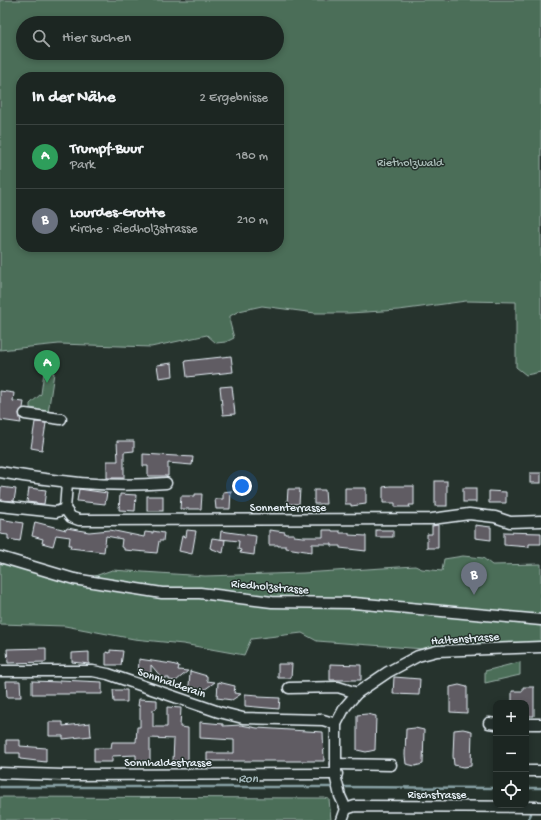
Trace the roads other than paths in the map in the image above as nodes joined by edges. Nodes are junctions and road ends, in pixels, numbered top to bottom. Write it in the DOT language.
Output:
graph roads {
  1 [pos="25,414"];
  2 [pos="60,419"];
  3 [pos="0,472"];
  4 [pos="67,483"];
  5 [pos="166,483"];
  6 [pos="0,506"];
  7 [pos="65,509"];
  8 [pos="541,521"];
  9 [pos="0,557"];
  10 [pos="541,620"];
  11 [pos="541,647"];
  12 [pos="0,671"];
  13 [pos="289,688"];
  14 [pos="356,693"];
  15 [pos="336,724"];
  16 [pos="529,724"];
  17 [pos="541,724"];
  18 [pos="390,765"];
  19 [pos="529,771"];
  20 [pos="541,771"];
  21 [pos="336,772"];
  22 [pos="0,773"];
  23 [pos="541,807"];
  24 [pos="346,809"];
  25 [pos="342,820"];
  1 -- 2 [label="street"];
  3 -- 4 [label="street"];
  4 -- 5 [label="street"];
  4 -- 7 [label="street"];
  6 -- 7 [label="street"];
  7 -- 8 [label="street, Sonnenterrasse"];
  9 -- 10 [label="street, Riedholzstrasse"];
  11 -- 14 [label="street, Haltenstrasse"];
  12 -- 15 [label="street, Sonnhalderain"];
  13 -- 14 [label="street"];
  14 -- 15 [label="street, Haltenstrasse"];
  15 -- 21 [label="street, Haltenstrasse"];
  16 -- 17 [label="street"];
  18 -- 21 [label="street, Sonnhaldestrasse"];
  19 -- 20 [label="street"];
  21 -- 22 [label="street, Sonnhaldestrasse"];
  21 -- 24 [label="street, Haltenstrasse"];
  23 -- 24 [label="street, Rischstrasse"];
  24 -- 25 [label="street"];
}
